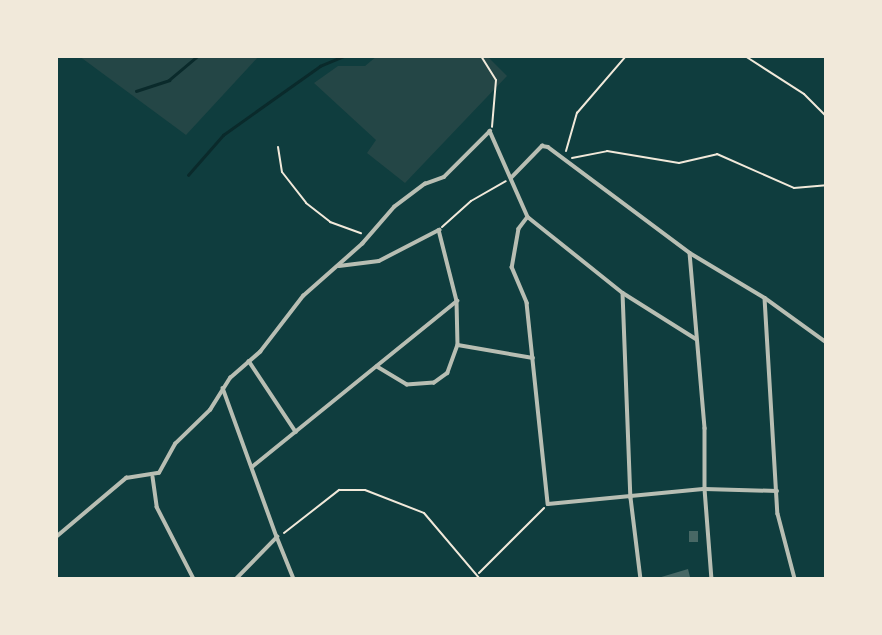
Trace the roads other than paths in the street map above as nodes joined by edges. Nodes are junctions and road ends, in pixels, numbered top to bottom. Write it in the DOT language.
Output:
graph roads {
  1 [pos="511,178"];
  2 [pos="528,217"];
  3 [pos="690,253"];
  4 [pos="339,265"];
  5 [pos="623,293"];
  6 [pos="765,298"];
  7 [pos="457,301"];
  8 [pos="696,339"];
  9 [pos="826,342"];
  10 [pos="458,345"];
  11 [pos="533,358"];
  12 [pos="249,361"];
  13 [pos="377,367"];
  14 [pos="223,388"];
  15 [pos="296,432"];
  16 [pos="252,467"];
  17 [pos="153,477"];
  18 [pos="705,489"];
  19 [pos="777,491"];
  20 [pos="631,498"];
  21 [pos="56,537"];
  22 [pos="277,537"];
  23 [pos="194,579"];
  24 [pos="236,579"];
  25 [pos="294,579"];
  26 [pos="641,579"];
  27 [pos="712,579"];
  28 [pos="794,579"];
  1 -- 2 [label="street"];
  1 -- 3 [label="street"];
  1 -- 4 [label="street"];
  2 -- 5 [label="street"];
  2 -- 11 [label="street"];
  3 -- 6 [label="street"];
  3 -- 8 [label="street"];
  4 -- 7 [label="street"];
  4 -- 12 [label="street"];
  5 -- 8 [label="street"];
  5 -- 20 [label="street"];
  6 -- 9 [label="street"];
  6 -- 19 [label="street"];
  7 -- 10 [label="street"];
  7 -- 13 [label="street"];
  8 -- 18 [label="street"];
  10 -- 11 [label="street"];
  10 -- 13 [label="street"];
  11 -- 20 [label="street"];
  12 -- 14 [label="street"];
  12 -- 15 [label="street"];
  13 -- 15 [label="street"];
  14 -- 16 [label="street"];
  14 -- 17 [label="street"];
  15 -- 16 [label="street"];
  16 -- 22 [label="street"];
  17 -- 21 [label="street"];
  17 -- 23 [label="street"];
  18 -- 19 [label="street"];
  18 -- 20 [label="street"];
  18 -- 27 [label="street"];
  19 -- 28 [label="street"];
  20 -- 26 [label="street"];
  22 -- 24 [label="street"];
  22 -- 25 [label="street"];
}
